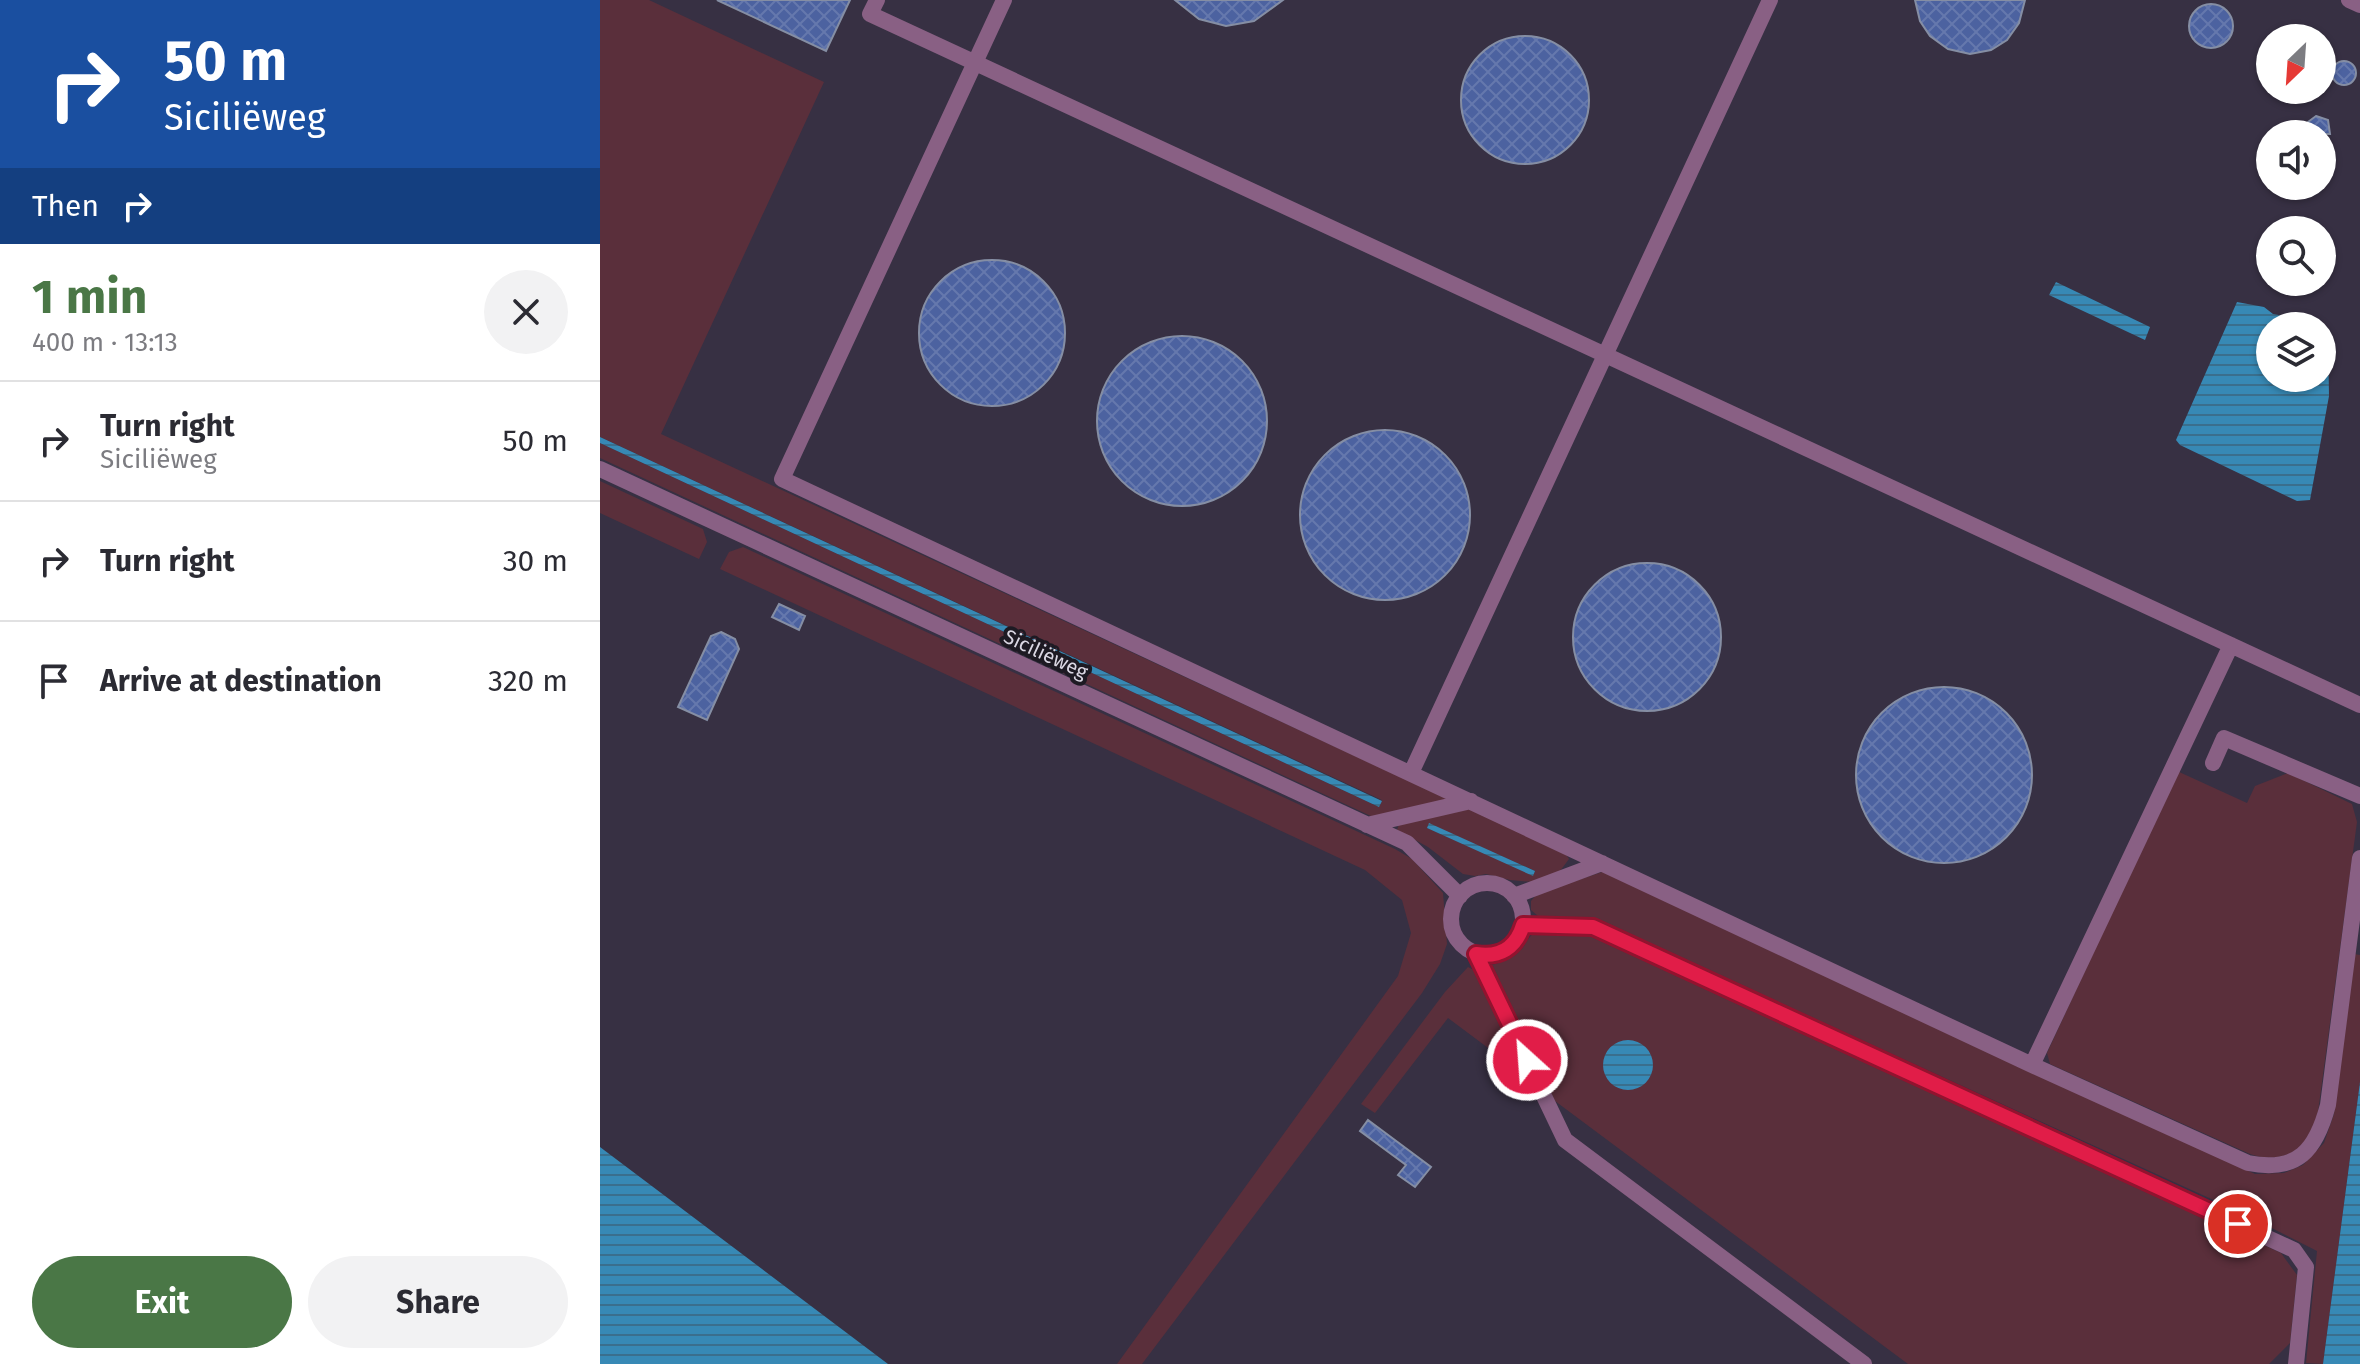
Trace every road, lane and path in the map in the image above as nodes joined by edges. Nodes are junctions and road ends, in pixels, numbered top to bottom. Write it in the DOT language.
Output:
graph roads {
  1 [pos="877,0"];
  2 [pos="1004,0"];
  3 [pos="1770,0"];
  4 [pos="2349,0"];
  5 [pos="2360,5"];
  6 [pos="975,63"];
  7 [pos="1606,354"];
  8 [pos="600,469"];
  9 [pos="2231,645"];
  10 [pos="2360,705"];
  11 [pos="2213,763"];
  12 [pos="1411,773"];
  13 [pos="2360,796"];
  14 [pos="1471,801"];
  15 [pos="1367,825"];
  16 [pos="2360,858"];
  17 [pos="1602,863"];
  18 [pos="1460,896"];
  19 [pos="1514,896"];
  20 [pos="1523,925"];
  21 [pos="1476,954"];
  22 [pos="2032,1065"];
  23 [pos="1864,1364"];
  24 [pos="2296,1364"];
  1 -- 6 [label="street"];
  2 -- 6 [label="street"];
  3 -- 7 [label="street"];
  4 -- 5 [label="street"];
  6 -- 7 [label="street"];
  6 -- 12 [label="street"];
  7 -- 9 [label="street"];
  7 -- 12 [label="street"];
  8 -- 15 [label="street, Siciliëweg"];
  9 -- 10 [label="street"];
  9 -- 22 [label="street"];
  11 -- 13 [label="street"];
  12 -- 14 [label="street"];
  14 -- 15 [label="street"];
  14 -- 17 [label="street"];
  15 -- 18 [label="street, Siciliëweg"];
  16 -- 22 [label="street"];
  17 -- 19 [label="street"];
  17 -- 22 [label="street"];
  18 -- 19 [label="street"];
  18 -- 21 [label="street"];
  19 -- 20 [label="street"];
  20 -- 21 [label="street"];
  20 -- 24 [label="street"];
  21 -- 23 [label="street"];
}
